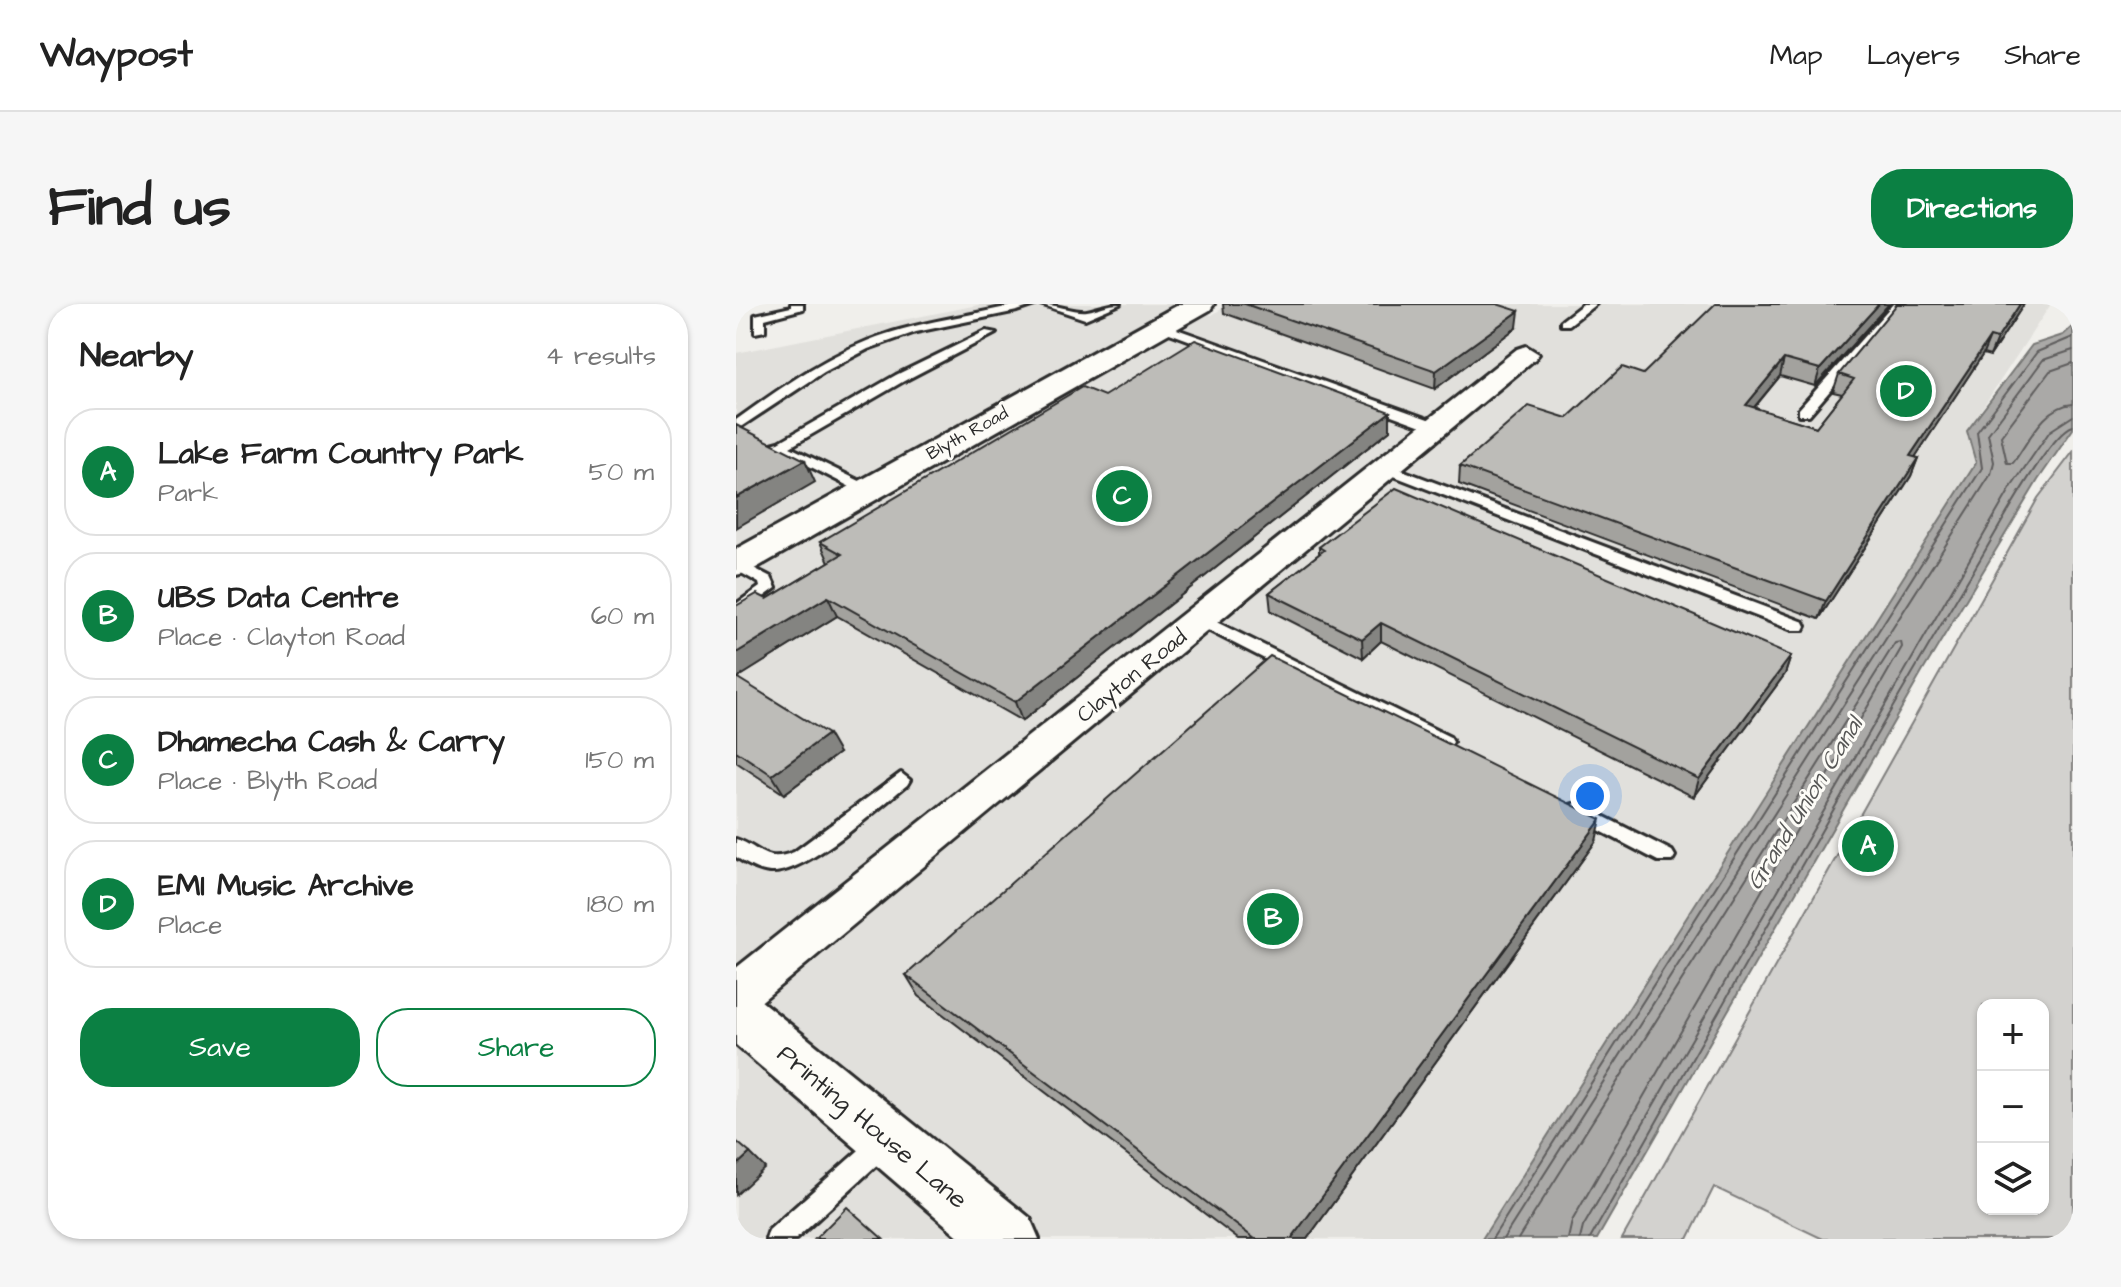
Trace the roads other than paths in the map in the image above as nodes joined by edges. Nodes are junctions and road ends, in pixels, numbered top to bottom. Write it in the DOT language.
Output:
graph roads {
  1 [pos="797,304"];
  2 [pos="1032,304"];
  3 [pos="1046,304"];
  4 [pos="1114,304"];
  5 [pos="1200,304"];
  6 [pos="1590,304"];
  7 [pos="1899,304"];
  8 [pos="1565,323"];
  9 [pos="1160,326"];
  10 [pos="759,331"];
  11 [pos="990,333"];
  12 [pos="1526,354"];
  13 [pos="1804,412"];
  14 [pos="1437,427"];
  15 [pos="744,430"];
  16 [pos="780,447"];
  17 [pos="1386,468"];
  18 [pos="865,489"];
  19 [pos="736,564"];
  20 [pos="736,612"];
  21 [pos="1200,619"];
  22 [pos="1798,626"];
  23 [pos="1457,748"];
  24 [pos="901,780"];
  25 [pos="1554,798"];
  26 [pos="736,847"];
  27 [pos="1665,856"];
  28 [pos="736,995"];
  29 [pos="736,1013"];
  30 [pos="889,1138"];
  31 [pos="778,1239"];
  32 [pos="1009,1239"];
  1 -- 10 [label="lane"];
  2 -- 15 [label="lane"];
  3 -- 4 [label="lane"];
  5 -- 9 [label="street, Blyth Road"];
  6 -- 8 [label="lane"];
  7 -- 13 [label="lane"];
  9 -- 14 [label="lane"];
  9 -- 18 [label="street, Blyth Road"];
  11 -- 16 [label="lane"];
  12 -- 14 [label="street, Clayton Road"];
  14 -- 17 [label="street, Clayton Road"];
  15 -- 16 [label="lane"];
  16 -- 18 [label="lane"];
  17 -- 21 [label="street, Clayton Road"];
  17 -- 22 [label="lane"];
  18 -- 19 [label="street, Blyth Road"];
  19 -- 20 [label="lane"];
  21 -- 23 [label="lane"];
  21 -- 28 [label="street, Clayton Road"];
  24 -- 26 [label="lane"];
  25 -- 27 [label="lane"];
  29 -- 30 [label="street, Printing House Lane"];
  30 -- 31 [label="lane"];
  30 -- 32 [label="street, Printing House Lane"];
}
